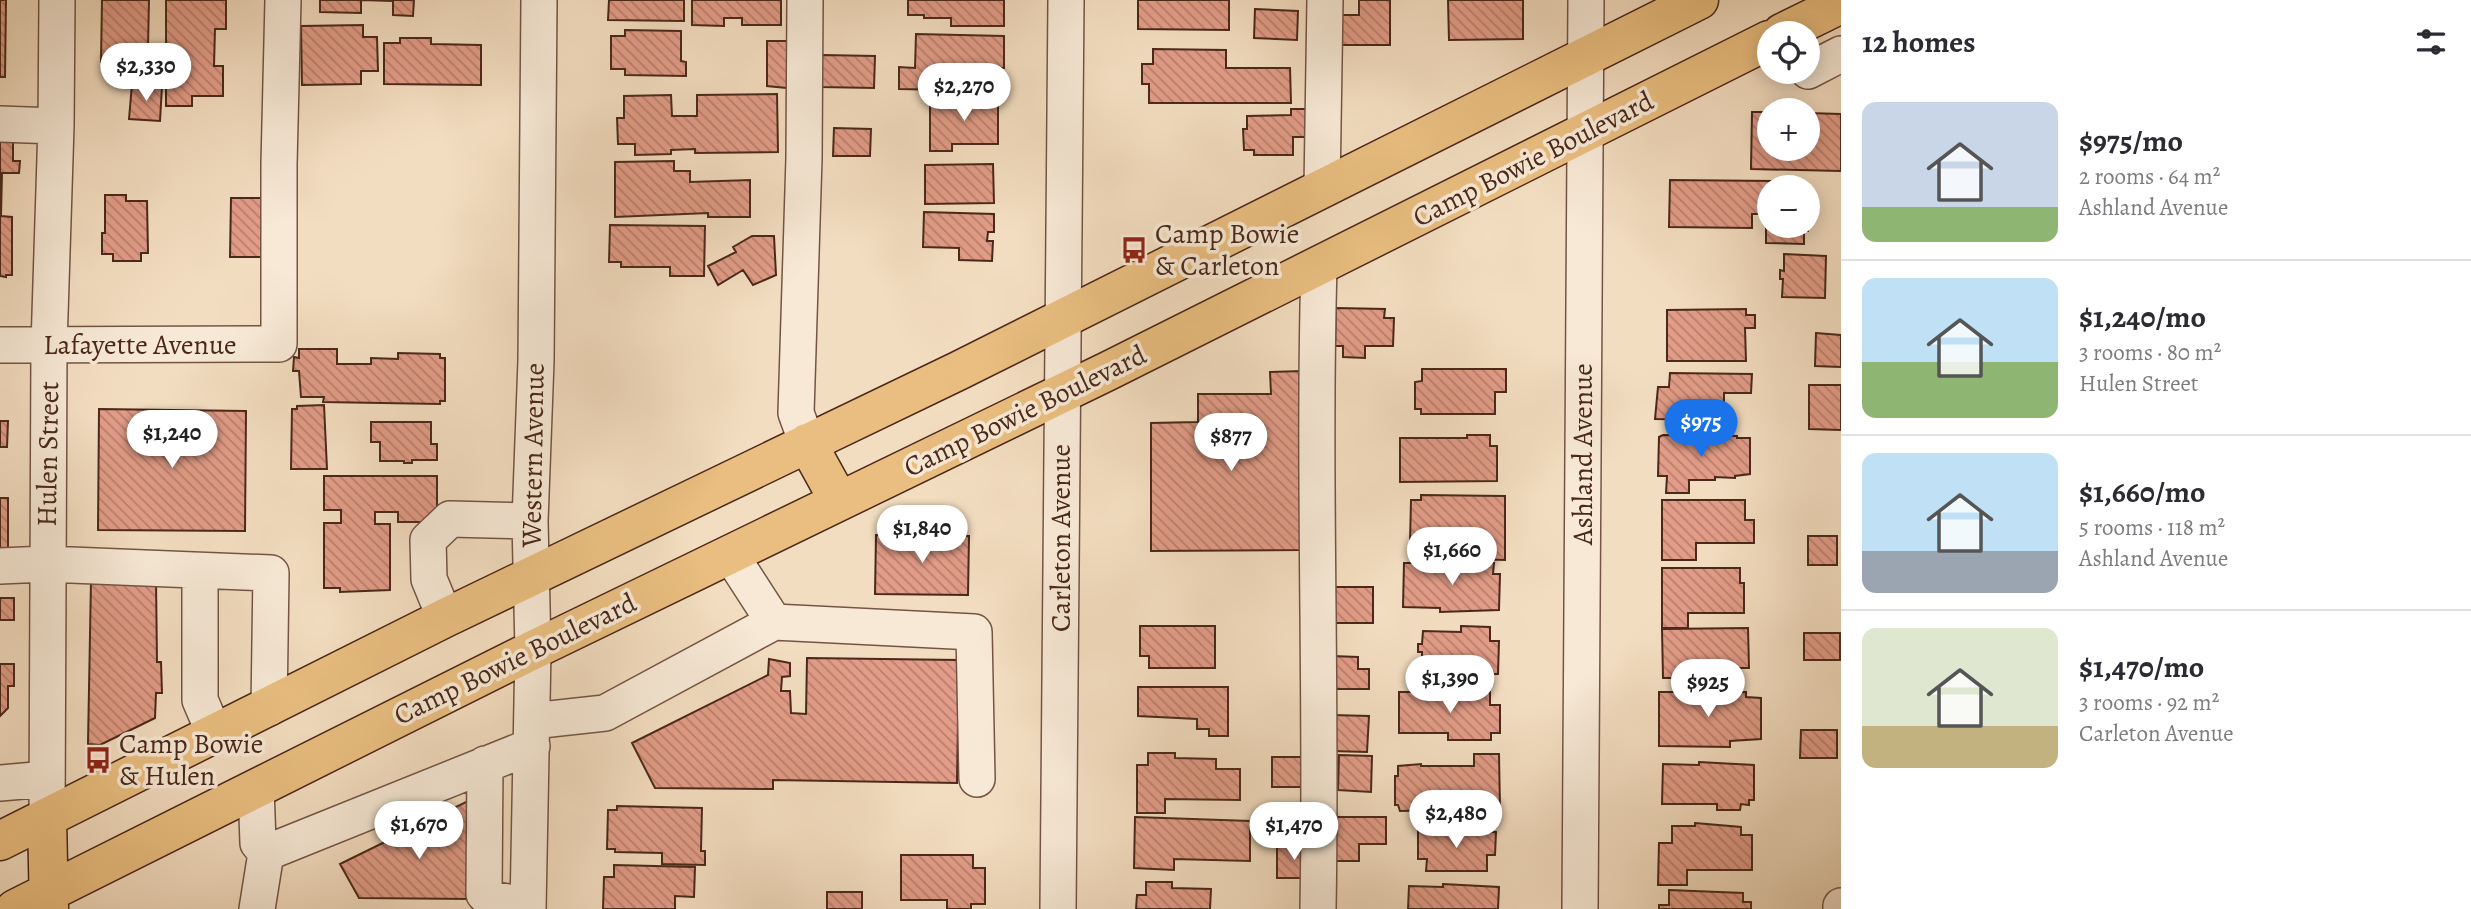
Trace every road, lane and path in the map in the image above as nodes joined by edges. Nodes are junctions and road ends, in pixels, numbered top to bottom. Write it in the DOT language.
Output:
graph roads {
  1 [pos="57,0"];
  2 [pos="283,0"];
  3 [pos="539,0"];
  4 [pos="805,0"];
  5 [pos="1066,0"];
  6 [pos="1325,0"];
  7 [pos="1586,0"];
  8 [pos="1699,0"];
  9 [pos="1841,4"];
  10 [pos="1806,21"];
  11 [pos="1757,46"];
  12 [pos="1841,54"];
  13 [pos="1585,56"];
  14 [pos="1820,65"];
  15 [pos="0,124"];
  16 [pos="56,126"];
  17 [pos="1585,134"];
  18 [pos="1322,188"];
  19 [pos="1319,265"];
  20 [pos="1063,317"];
  21 [pos="0,345"];
  22 [pos="49,346"];
  23 [pos="1062,394"];
  24 [pos="807,443"];
  25 [pos="839,501"];
  26 [pos="530,521"];
  27 [pos="730,554"];
  28 [pos="46,564"];
  29 [pos="0,566"];
  30 [pos="200,572"];
  31 [pos="530,577"];
  32 [pos="445,618"];
  33 [pos="774,622"];
  34 [pos="533,650"];
  35 [pos="269,708"];
  36 [pos="532,733"];
  37 [pos="215,735"];
  38 [pos="485,764"];
  39 [pos="46,779"];
  40 [pos="977,779"];
  41 [pos="0,783"];
  42 [pos="256,788"];
  43 [pos="47,818"];
  44 [pos="0,841"];
  45 [pos="266,853"];
  46 [pos="49,901"];
  47 [pos="528,907"];
  48 [pos="15,909"];
  49 [pos="257,909"];
  50 [pos="1058,909"];
  51 [pos="1318,909"];
  52 [pos="1580,909"];
  1 -- 16 [label="street, Hulen Street"];
  2 -- 22 [label="street, Lafayette Avenue"];
  3 -- 26 [label="street, Western Avenue"];
  4 -- 24 [label="street"];
  5 -- 20 [label="street, Carleton Avenue"];
  6 -- 18 [label="street"];
  7 -- 13 [label="street, Ashland Avenue"];
  8 -- 13 [label="main road"];
  9 -- 10 [label="main road"];
  11 -- 17 [label="main road, Camp Bowie Boulevard"];
  12 -- 14 [label="street"];
  13 -- 17 [label="street, Ashland Avenue"];
  13 -- 18 [label="main road"];
  15 -- 16 [label="street"];
  16 -- 22 [label="street, Hulen Street"];
  17 -- 19 [label="main road, Camp Bowie Boulevard"];
  17 -- 52 [label="street, Ashland Avenue"];
  18 -- 20 [label="main road"];
  19 -- 23 [label="main road, Camp Bowie Boulevard"];
  19 -- 51 [label="street"];
  20 -- 23 [label="street, Carleton Avenue"];
  20 -- 24 [label="main road"];
  21 -- 22 [label="street, Lafayette Avenue"];
  22 -- 28 [label="street, Hulen Street"];
  23 -- 25 [label="main road, Camp Bowie Boulevard"];
  23 -- 50 [label="street, Carleton Avenue"];
  24 -- 25 [label="main road"];
  24 -- 31 [label="main road"];
  25 -- 27 [label="main road, Camp Bowie Boulevard"];
  26 -- 31 [label="street, Western Avenue"];
  26 -- 32 [label="street"];
  27 -- 33 [label="street"];
  27 -- 34 [label="main road, Camp Bowie Boulevard"];
  28 -- 29 [label="street"];
  28 -- 30 [label="street"];
  28 -- 39 [label="street, Hulen Street"];
  30 -- 35 [label="street"];
  30 -- 37 [label="street"];
  31 -- 32 [label="main road"];
  31 -- 34 [label="street, Western Avenue"];
  32 -- 35 [label="main road"];
  33 -- 36 [label="street"];
  33 -- 40 [label="street"];
  34 -- 36 [label="street, Western Avenue"];
  34 -- 42 [label="main road, Camp Bowie Boulevard"];
  35 -- 37 [label="main road"];
  36 -- 38 [label="street"];
  36 -- 47 [label="street, Western Avenue"];
  37 -- 43 [label="main road"];
  38 -- 45 [label="street"];
  38 -- 47 [label="street"];
  39 -- 41 [label="street"];
  39 -- 43 [label="street, Hulen Street"];
  42 -- 45 [label="street"];
  42 -- 46 [label="main road, Camp Bowie Boulevard"];
  43 -- 44 [label="main road"];
  43 -- 46 [label="main road, Hulen Street"];
  45 -- 49 [label="street"];
  46 -- 48 [label="main road, Camp Bowie Boulevard"];
}
